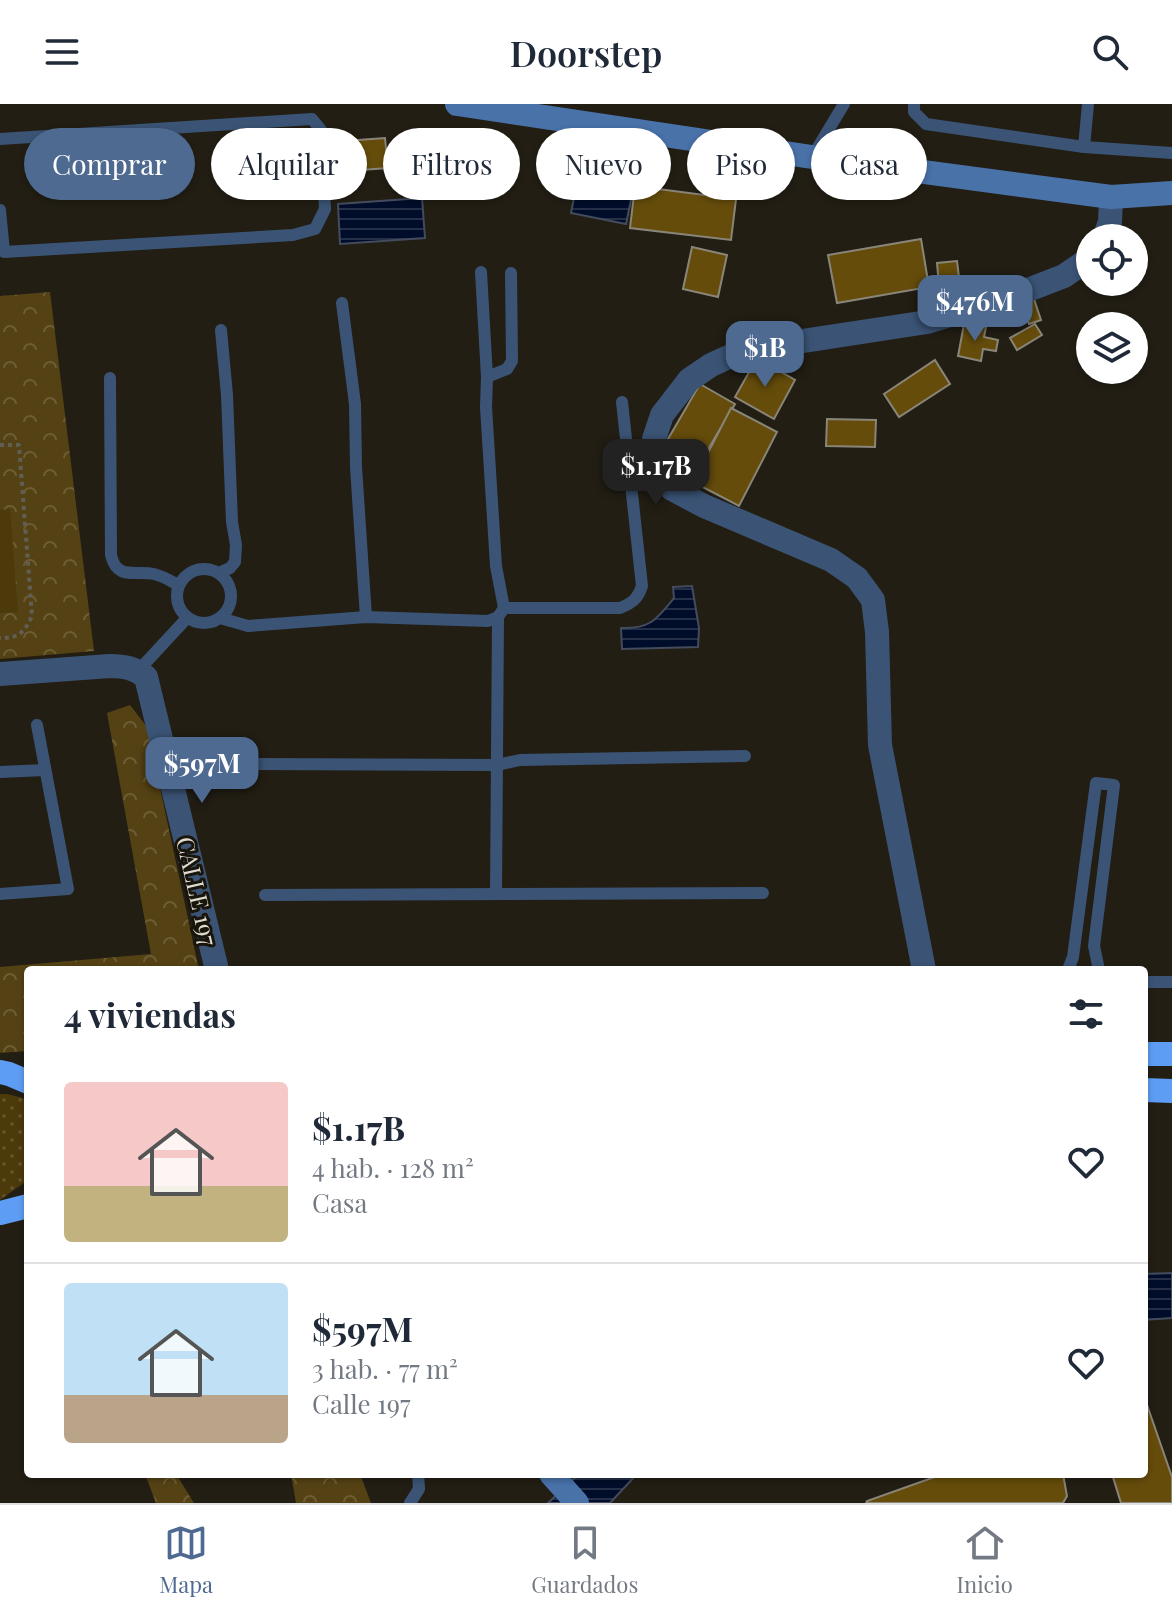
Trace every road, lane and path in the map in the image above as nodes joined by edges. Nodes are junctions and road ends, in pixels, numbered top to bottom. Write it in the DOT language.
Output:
graph roads {
  1 [pos="457,104"];
  2 [pos="844,104"];
  3 [pos="914,104"];
  4 [pos="1088,104"];
  5 [pos="830,128"];
  6 [pos="0,139"];
  7 [pos="1084,147"];
  8 [pos="1172,153"];
  9 [pos="811,157"];
  10 [pos="927,172"];
  11 [pos="1172,193"];
  12 [pos="1111,197"];
  13 [pos="0,210"];
  14 [pos="1109,224"];
  15 [pos="2,252"];
  16 [pos="1076,268"];
  17 [pos="481,272"];
  18 [pos="511,273"];
  19 [pos="342,303"];
  20 [pos="221,330"];
  21 [pos="487,377"];
  22 [pos="110,378"];
  23 [pos="622,402"];
  24 [pos="0,444"];
  25 [pos="219,573"];
  26 [pos="178,585"];
  27 [pos="501,613"];
  28 [pos="366,617"];
  29 [pos="187,618"];
  30 [pos="220,618"];
  31 [pos="0,638"];
  32 [pos="138,671"];
  33 [pos="0,674"];
  34 [pos="37,725"];
  35 [pos="745,756"];
  36 [pos="241,764"];
  37 [pos="497,765"];
  38 [pos="45,770"];
  39 [pos="0,772"];
  40 [pos="763,893"];
  41 [pos="0,894"];
  42 [pos="496,894"];
  43 [pos="265,895"];
  44 [pos="216,966"];
  45 [pos="923,966"];
  46 [pos="1070,966"];
  47 [pos="1098,966"];
  48 [pos="1148,982"];
  49 [pos="1172,982"];
  50 [pos="1148,1054"];
  51 [pos="1172,1054"];
  52 [pos="24,1068"];
  53 [pos="0,1071"];
  54 [pos="24,1080"];
  55 [pos="1148,1090"];
  56 [pos="1172,1091"];
  57 [pos="418,1478"];
  58 [pos="555,1478"];
  59 [pos="410,1503"];
  60 [pos="577,1503"];
  1 -- 9 [label="main road"];
  2 -- 5 [label="lane"];
  3 -- 7 [label="lane"];
  4 -- 7 [label="lane"];
  6 -- 15 [label="lane"];
  7 -- 8 [label="lane"];
  10 -- 12 [label="main road"];
  11 -- 12 [label="main road"];
  12 -- 14 [label="street"];
  13 -- 15 [label="lane"];
  16 -- 45 [label="street"];
  17 -- 21 [label="lane"];
  18 -- 21 [label="lane"];
  19 -- 28 [label="lane"];
  20 -- 25 [label="lane"];
  21 -- 27 [label="lane"];
  22 -- 26 [label="lane"];
  23 -- 27 [label="lane"];
  24 -- 31 [label="path"];
  25 -- 26 [label="lane"];
  25 -- 30 [label="lane"];
  26 -- 29 [label="lane"];
  27 -- 28 [label="lane"];
  27 -- 37 [label="lane"];
  28 -- 30 [label="lane"];
  29 -- 30 [label="lane"];
  29 -- 32 [label="lane"];
  32 -- 33 [label="street"];
  32 -- 44 [label="street, CALLE 197"];
  34 -- 38 [label="lane"];
  35 -- 37 [label="lane"];
  36 -- 37 [label="lane"];
  37 -- 42 [label="lane"];
  38 -- 39 [label="lane"];
  38 -- 41 [label="lane"];
  40 -- 42 [label="lane"];
  42 -- 43 [label="lane"];
  46 -- 47 [label="lane"];
  48 -- 49 [label="lane"];
  50 -- 51 [label="highway"];
  52 -- 53 [label="highway"];
  53 -- 54 [label="highway"];
  55 -- 56 [label="highway"];
  57 -- 59 [label="lane"];
  58 -- 60 [label="main road"];
}
